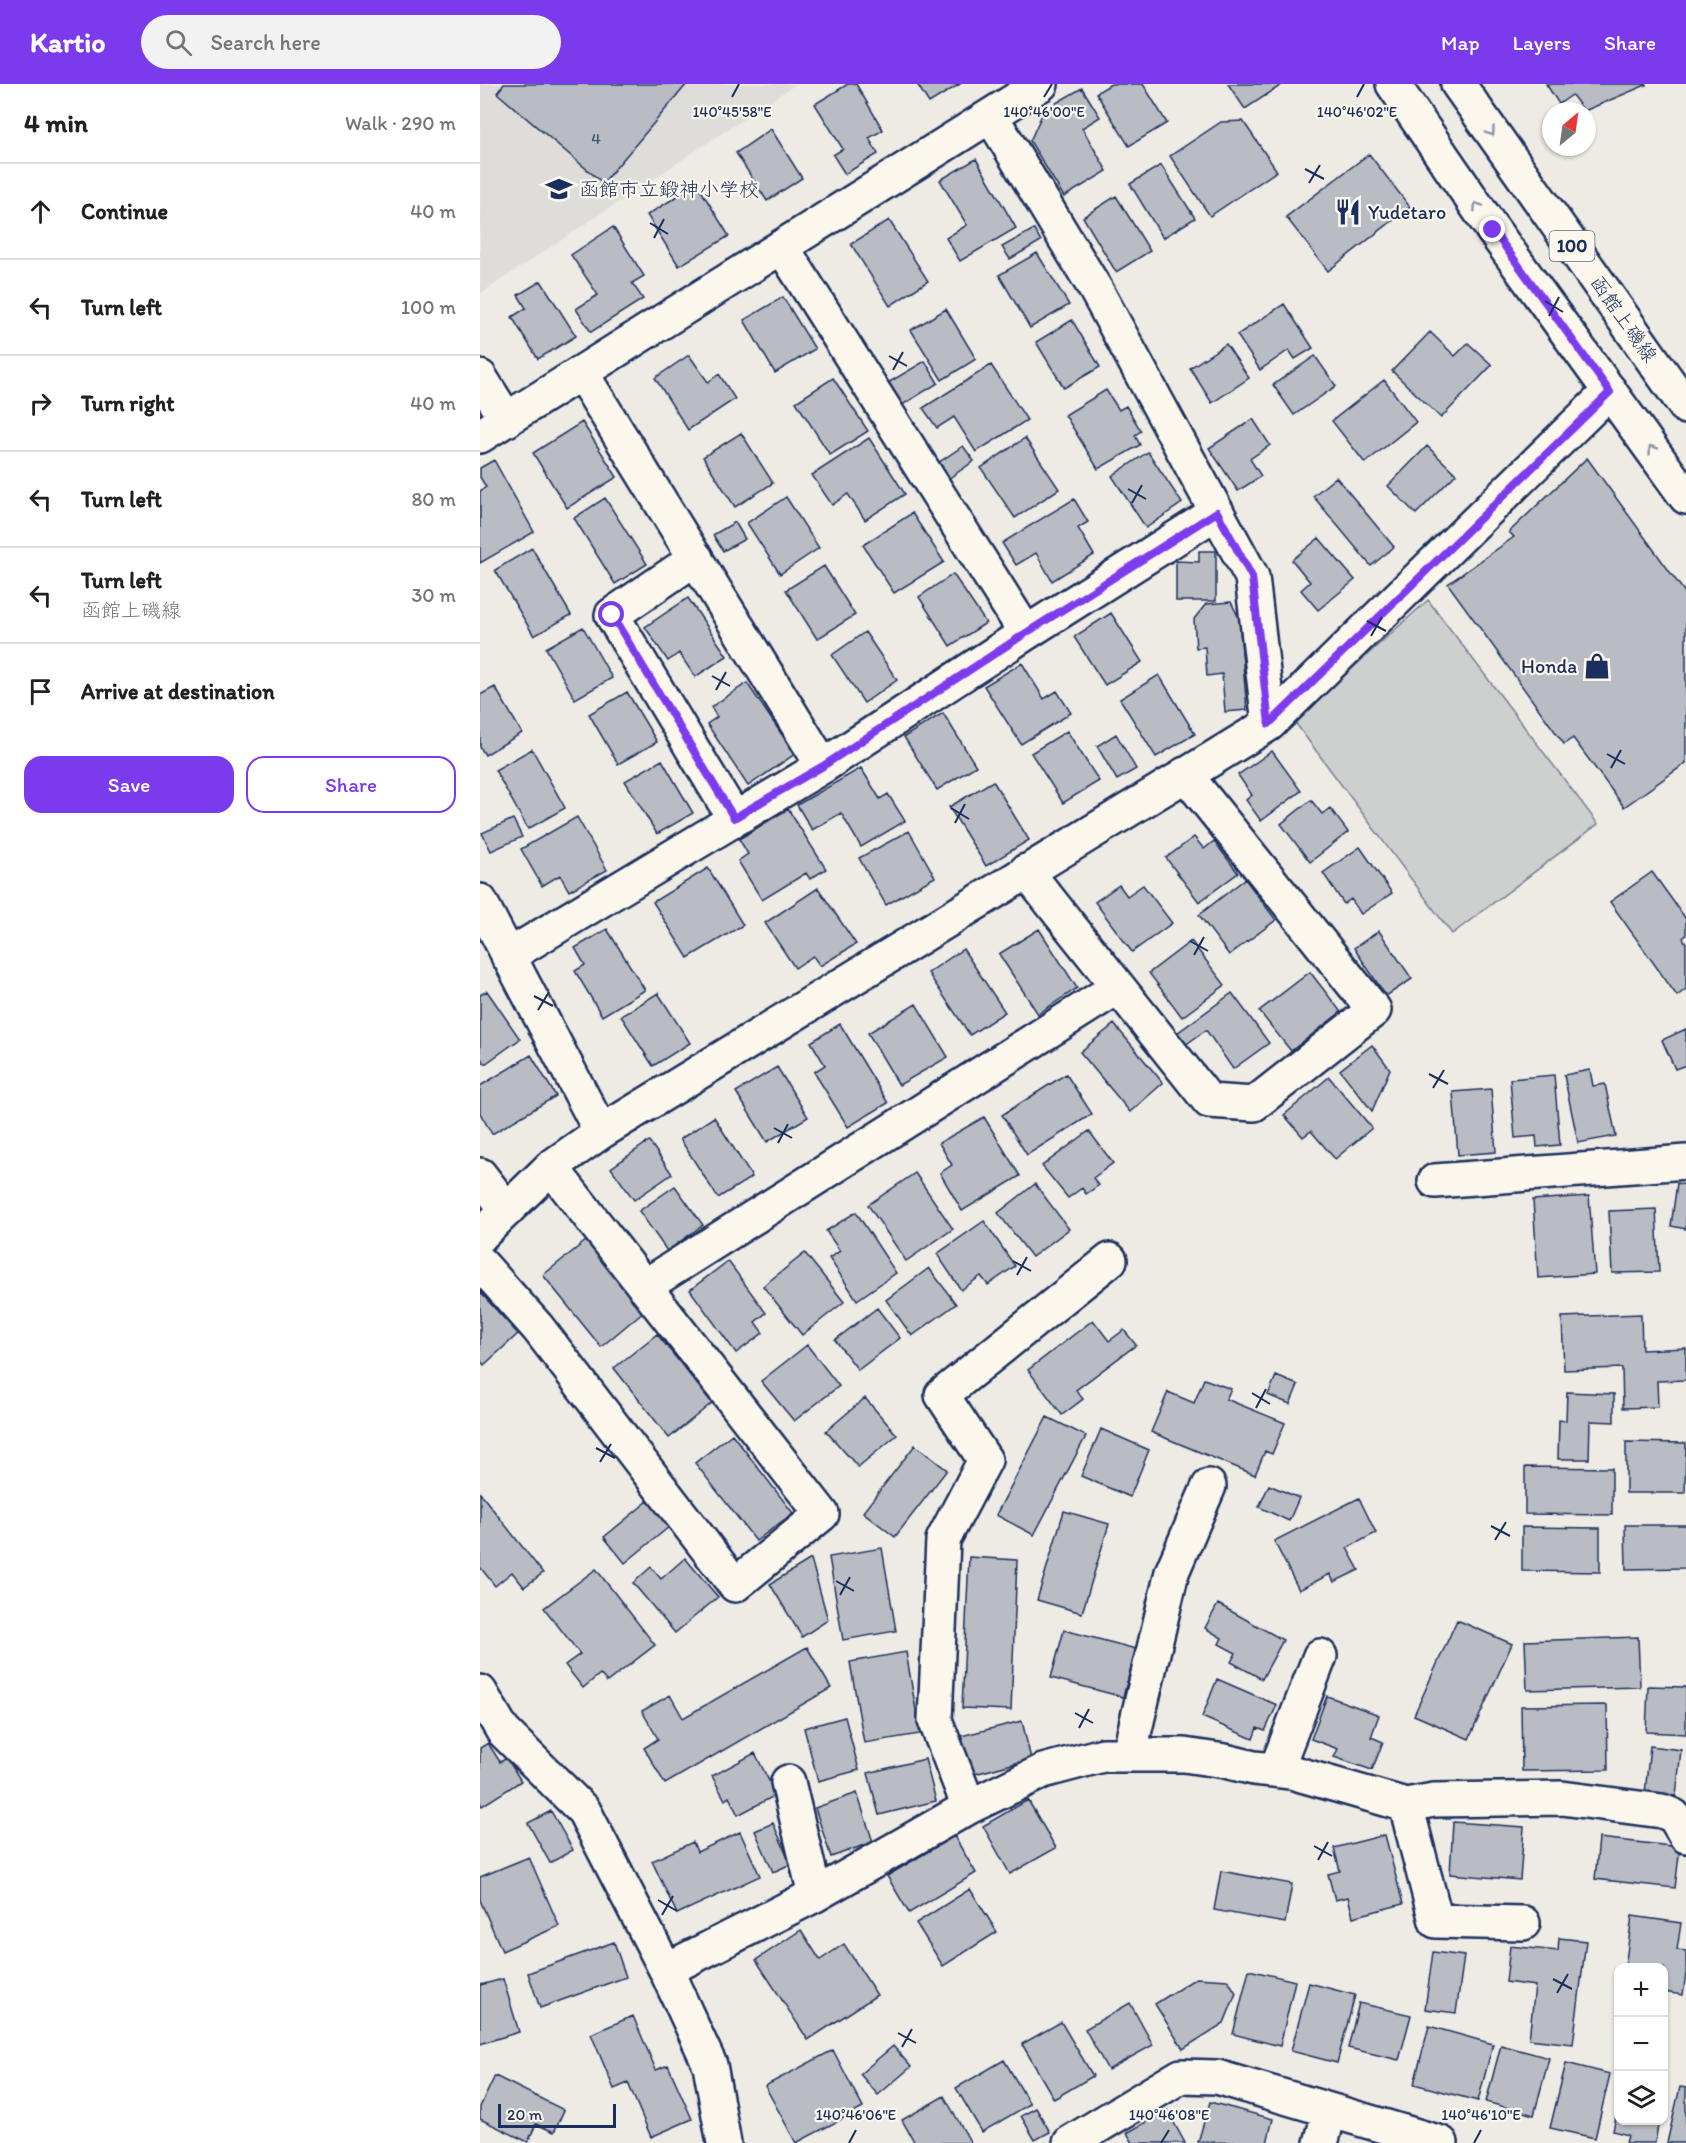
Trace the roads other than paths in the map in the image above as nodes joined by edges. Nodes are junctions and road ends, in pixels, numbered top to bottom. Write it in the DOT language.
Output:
graph roads {
  1 [pos="1041,84"];
  2 [pos="1393,84"];
  3 [pos="1458,84"];
  4 [pos="991,116"];
  5 [pos="782,247"];
  6 [pos="582,374"];
  7 [pos="480,377"];
  8 [pos="1610,392"];
  9 [pos="1686,407"];
  10 [pos="494,428"];
  11 [pos="1686,497"];
  12 [pos="1217,512"];
  13 [pos="696,558"];
  14 [pos="1026,633"];
  15 [pos="1269,724"];
  16 [pos="823,766"];
  17 [pos="1185,774"];
  18 [pos="734,818"];
  19 [pos="1026,871"];
  20 [pos="480,901"];
  21 [pos="508,956"];
  22 [pos="1118,987"];
  23 [pos="601,1132"];
  24 [pos="1686,1162"];
  25 [pos="552,1167"];
  26 [pos="480,1175"];
  27 [pos="1435,1181"];
  28 [pos="507,1210"];
  29 [pos="480,1236"];
  30 [pos="1110,1260"];
  31 [pos="480,1263"];
  32 [pos="645,1286"];
  33 [pos="1209,1486"];
  34 [pos="1320,1656"];
  35 [pos="480,1692"];
  36 [pos="1130,1755"];
  37 [pos="1276,1770"];
  38 [pos="788,1782"];
  39 [pos="1407,1804"];
  40 [pos="969,1807"];
  41 [pos="1686,1836"];
  42 [pos="815,1895"];
  43 [pos="1523,1923"];
  44 [pos="666,1970"];
  45 [pos="1330,2111"];
  46 [pos="724,2143"];
  47 [pos="1070,2143"];
  48 [pos="1321,2143"];
  49 [pos="1441,2143"];
  1 -- 4 [label="street"];
  8 -- 2 [label="street, 100, one-way"];
  3 -- 9 [label="street, 函館上磯線 / 100, one-way"];
  4 -- 5 [label="street"];
  4 -- 12 [label="street"];
  5 -- 6 [label="street"];
  5 -- 14 [label="street"];
  6 -- 10 [label="street"];
  6 -- 13 [label="street"];
  7 -- 10 [label="street"];
  11 -- 8 [label="street, 100, one-way"];
  8 -- 15 [label="street"];
  12 -- 14 [label="street"];
  12 -- 15 [label="street"];
  13 -- 16 [label="street"];
  13 -- 18 [label="street"];
  14 -- 16 [label="street"];
  15 -- 17 [label="street"];
  16 -- 18 [label="street"];
  17 -- 19 [label="street"];
  17 -- 22 [label="street"];
  18 -- 21 [label="street"];
  19 -- 22 [label="street"];
  19 -- 23 [label="street"];
  20 -- 21 [label="street"];
  21 -- 23 [label="street"];
  22 -- 32 [label="street"];
  23 -- 25 [label="street"];
  24 -- 27 [label="street"];
  25 -- 28 [label="street"];
  25 -- 32 [label="street"];
  26 -- 28 [label="street"];
  28 -- 29 [label="street"];
  30 -- 40 [label="street"];
  31 -- 32 [label="street"];
  33 -- 36 [label="street"];
  34 -- 37 [label="street"];
  35 -- 44 [label="street"];
  36 -- 37 [label="street"];
  36 -- 40 [label="street"];
  37 -- 39 [label="street"];
  38 -- 42 [label="street"];
  39 -- 41 [label="street"];
  39 -- 43 [label="street"];
  40 -- 42 [label="street"];
  42 -- 44 [label="street"];
  44 -- 46 [label="street"];
  45 -- 47 [label="street"];
  45 -- 48 [label="street"];
  45 -- 49 [label="street"];
}
